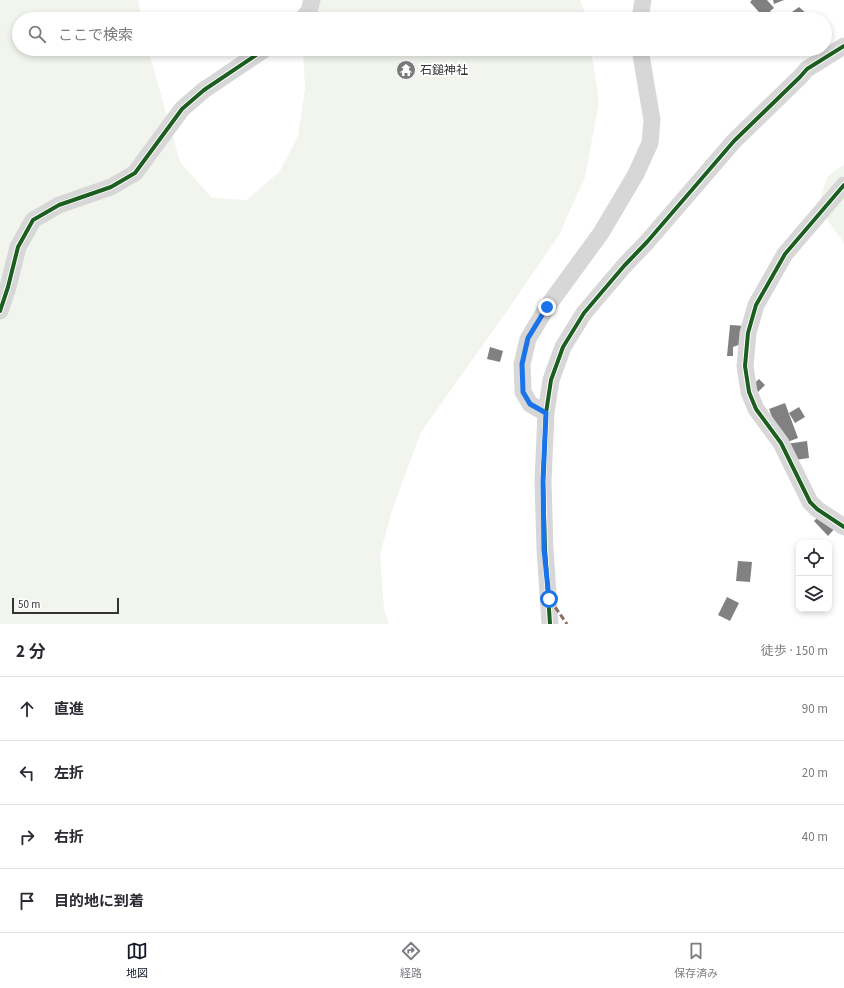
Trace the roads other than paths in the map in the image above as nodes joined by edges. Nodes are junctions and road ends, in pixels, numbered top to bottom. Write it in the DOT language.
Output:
graph roads {
  1 [pos="312,0"];
  2 [pos="643,0"];
  3 [pos="308,12"];
  4 [pos="641,12"];
  5 [pos="844,46"];
  6 [pos="832,53"];
  7 [pos="255,56"];
  8 [pos="641,56"];
  9 [pos="828,56"];
  10 [pos="844,185"];
  11 [pos="0,311"];
  12 [pos="546,413"];
  13 [pos="844,527"];
  14 [pos="550,624"];
  1 -- 3 [label="street"];
  2 -- 4 [label="street"];
  5 -- 6 [label="street"];
  7 -- 11 [label="street"];
  8 -- 12 [label="street"];
  9 -- 12 [label="street"];
  10 -- 13 [label="street"];
  12 -- 14 [label="street"];
}
